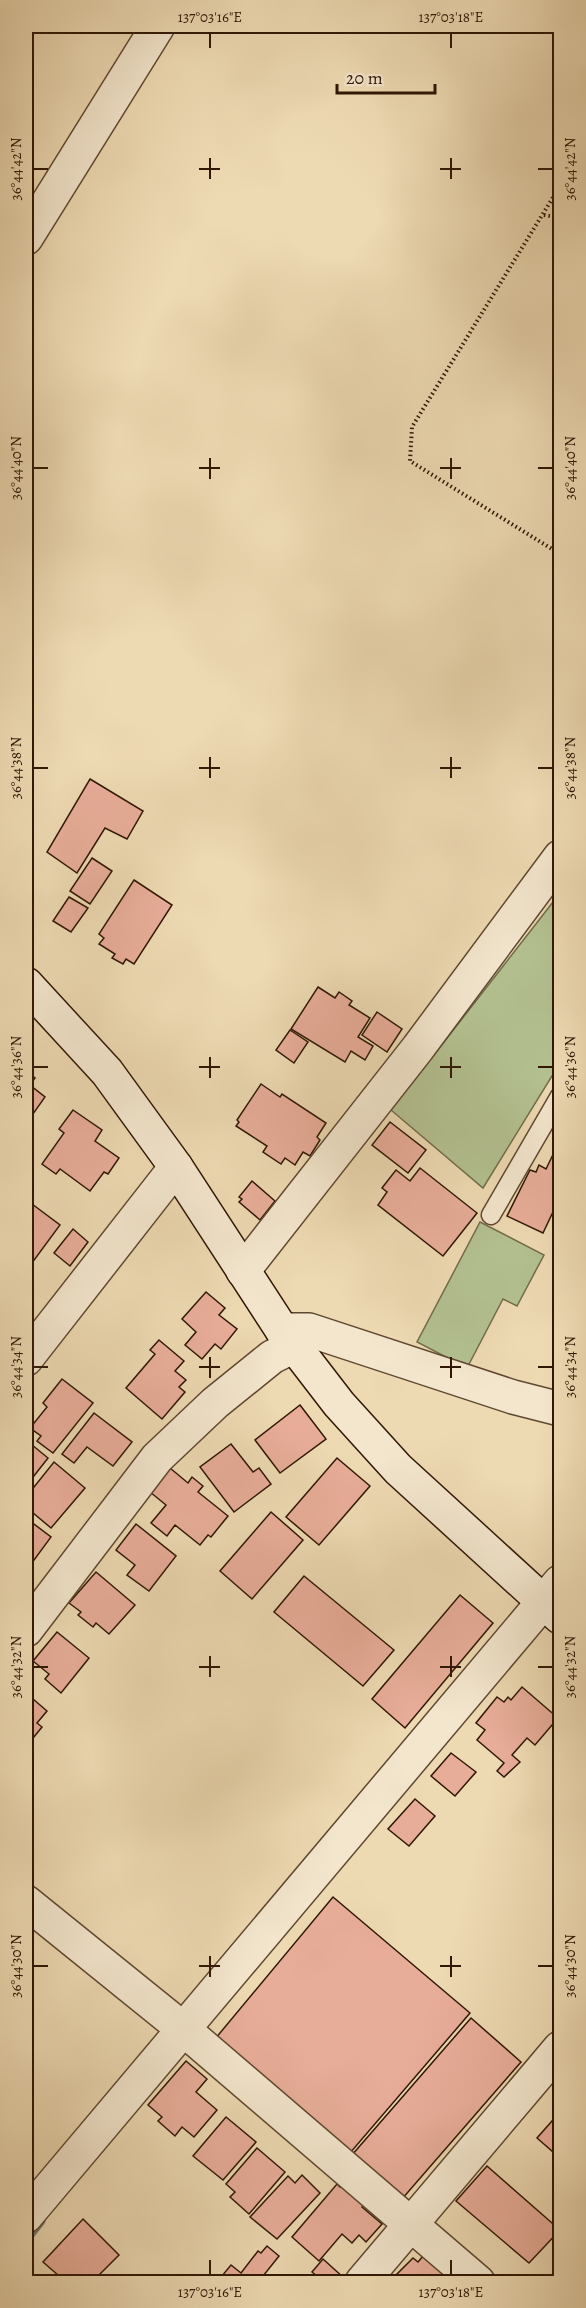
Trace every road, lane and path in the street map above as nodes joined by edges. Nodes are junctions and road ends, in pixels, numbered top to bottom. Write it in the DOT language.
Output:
graph roads {
  1 [pos="158,26"];
  2 [pos="561,186"];
  3 [pos="543,214"];
  4 [pos="561,218"];
  5 [pos="26,238"];
  6 [pos="561,554"];
  7 [pos="561,857"];
  8 [pos="26,984"];
  9 [pos="561,1096"];
  10 [pos="176,1167"];
  11 [pos="491,1215"];
  12 [pos="243,1272"];
  13 [pos="288,1338"];
  14 [pos="26,1359"];
  15 [pos="561,1409"];
  16 [pos="555,1600"];
  17 [pos="26,1630"];
  18 [pos="26,1902"];
  19 [pos="182,2028"];
  20 [pos="561,2048"];
  21 [pos="26,2216"];
  22 [pos="410,2224"];
  23 [pos="362,2283"];
  24 [pos="478,2283"];
  1 -- 5 [label="street"];
  2 -- 3 [label="path"];
  3 -- 4 [label="path"];
  3 -- 6 [label="path"];
  7 -- 12 [label="street"];
  8 -- 10 [label="street"];
  9 -- 11 [label="lane"];
  10 -- 12 [label="street"];
  10 -- 14 [label="street"];
  12 -- 13 [label="street"];
  13 -- 15 [label="street"];
  13 -- 16 [label="street"];
  13 -- 17 [label="street"];
  16 -- 19 [label="street"];
  18 -- 19 [label="street"];
  19 -- 21 [label="street"];
  19 -- 22 [label="street"];
  20 -- 22 [label="street"];
  22 -- 23 [label="street"];
  22 -- 24 [label="street"];
}
